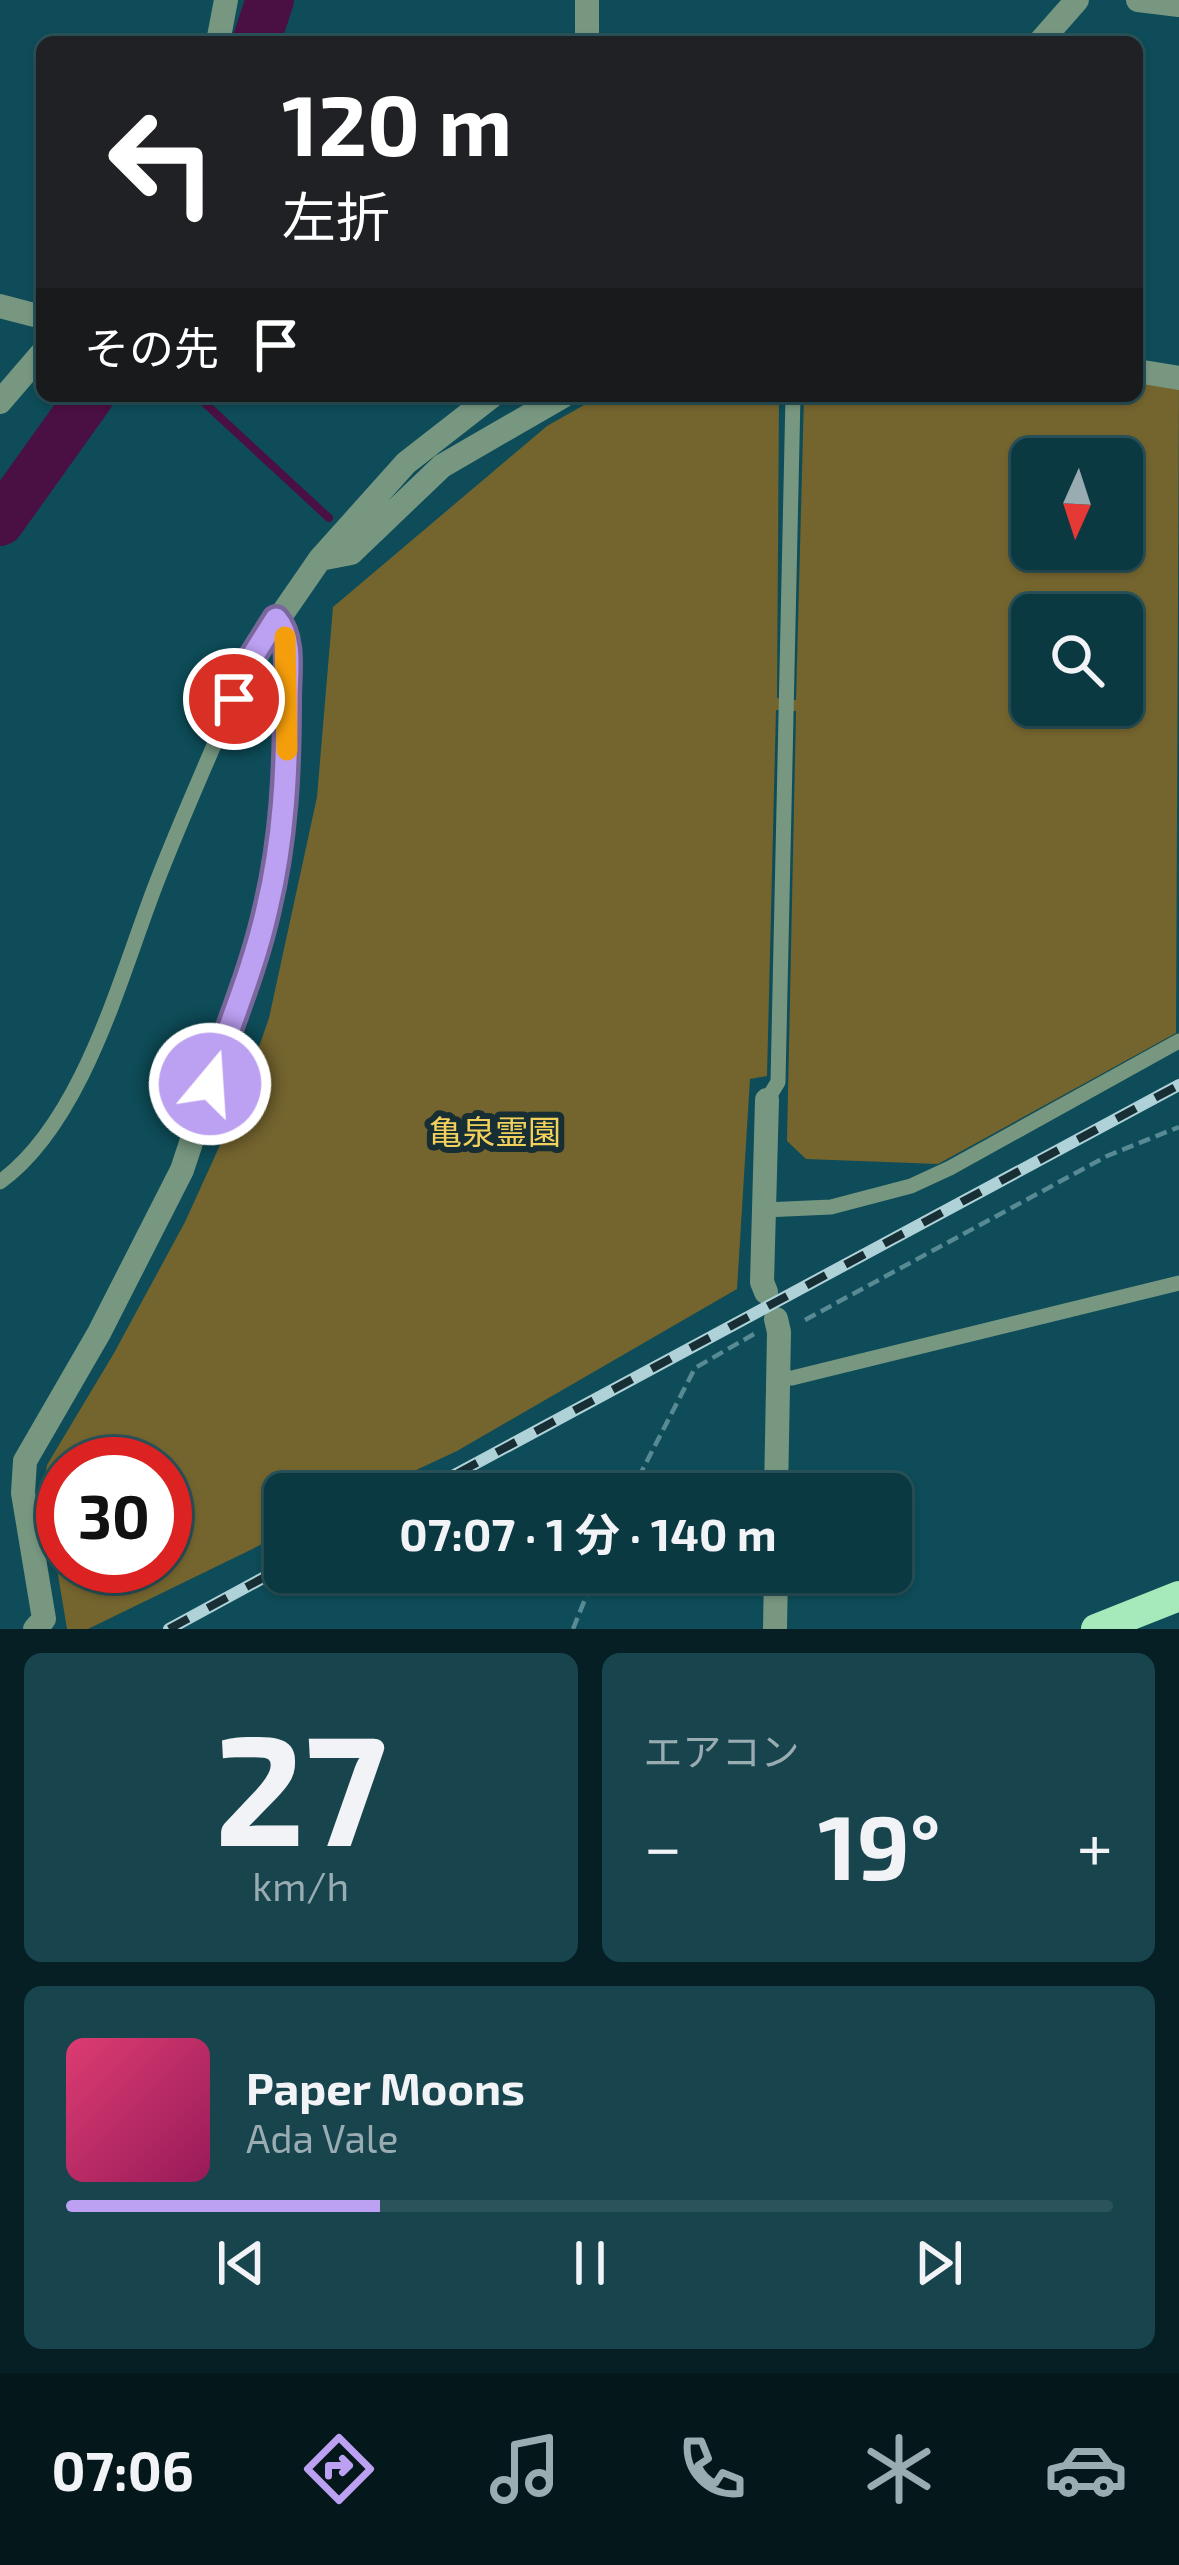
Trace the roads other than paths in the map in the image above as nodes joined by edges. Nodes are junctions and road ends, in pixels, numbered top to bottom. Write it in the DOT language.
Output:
graph roads {
  1 [pos="226,0"];
  2 [pos="587,0"];
  3 [pos="1077,0"];
  4 [pos="1138,0"];
  5 [pos="1179,5"];
  6 [pos="219,36"];
  7 [pos="587,36"];
  8 [pos="1045,36"];
  9 [pos="0,306"];
  10 [pos="36,315"];
  11 [pos="36,360"];
  12 [pos="1143,372"];
  13 [pos="1179,378"];
  14 [pos="0,402"];
  15 [pos="484,402"];
  16 [pos="552,402"];
  17 [pos="794,402"];
  18 [pos="320,559"];
  19 [pos="276,619"];
  20 [pos="249,662"];
  21 [pos="1179,1041"];
  22 [pos="767,1100"];
  23 [pos="0,1182"];
  24 [pos="764,1210"];
  25 [pos="1179,1283"];
  26 [pos="766,1292"];
  27 [pos="777,1325"];
  28 [pos="778,1378"];
  29 [pos="776,1473"];
  30 [pos="776,1593"];
  31 [pos="1162,1608"];
  32 [pos="34,1629"];
  33 [pos="775,1629"];
  34 [pos="1096,1629"];
  1 -- 6 [label="street"];
  2 -- 7 [label="street"];
  3 -- 8 [label="street"];
  4 -- 5 [label="street"];
  9 -- 10 [label="street"];
  11 -- 14 [label="street"];
  12 -- 13 [label="street"];
  15 -- 18 [label="street"];
  16 -- 18 [label="street"];
  17 -- 22 [label="lane"];
  18 -- 19 [label="street"];
  19 -- 20 [label="street"];
  19 -- 32 [label="street"];
  20 -- 23 [label="lane"];
  21 -- 24 [label="lane"];
  22 -- 24 [label="street"];
  24 -- 26 [label="street"];
  25 -- 28 [label="lane"];
  27 -- 28 [label="street"];
  28 -- 29 [label="street"];
  30 -- 33 [label="street"];
  31 -- 34 [label="main road"];
}
